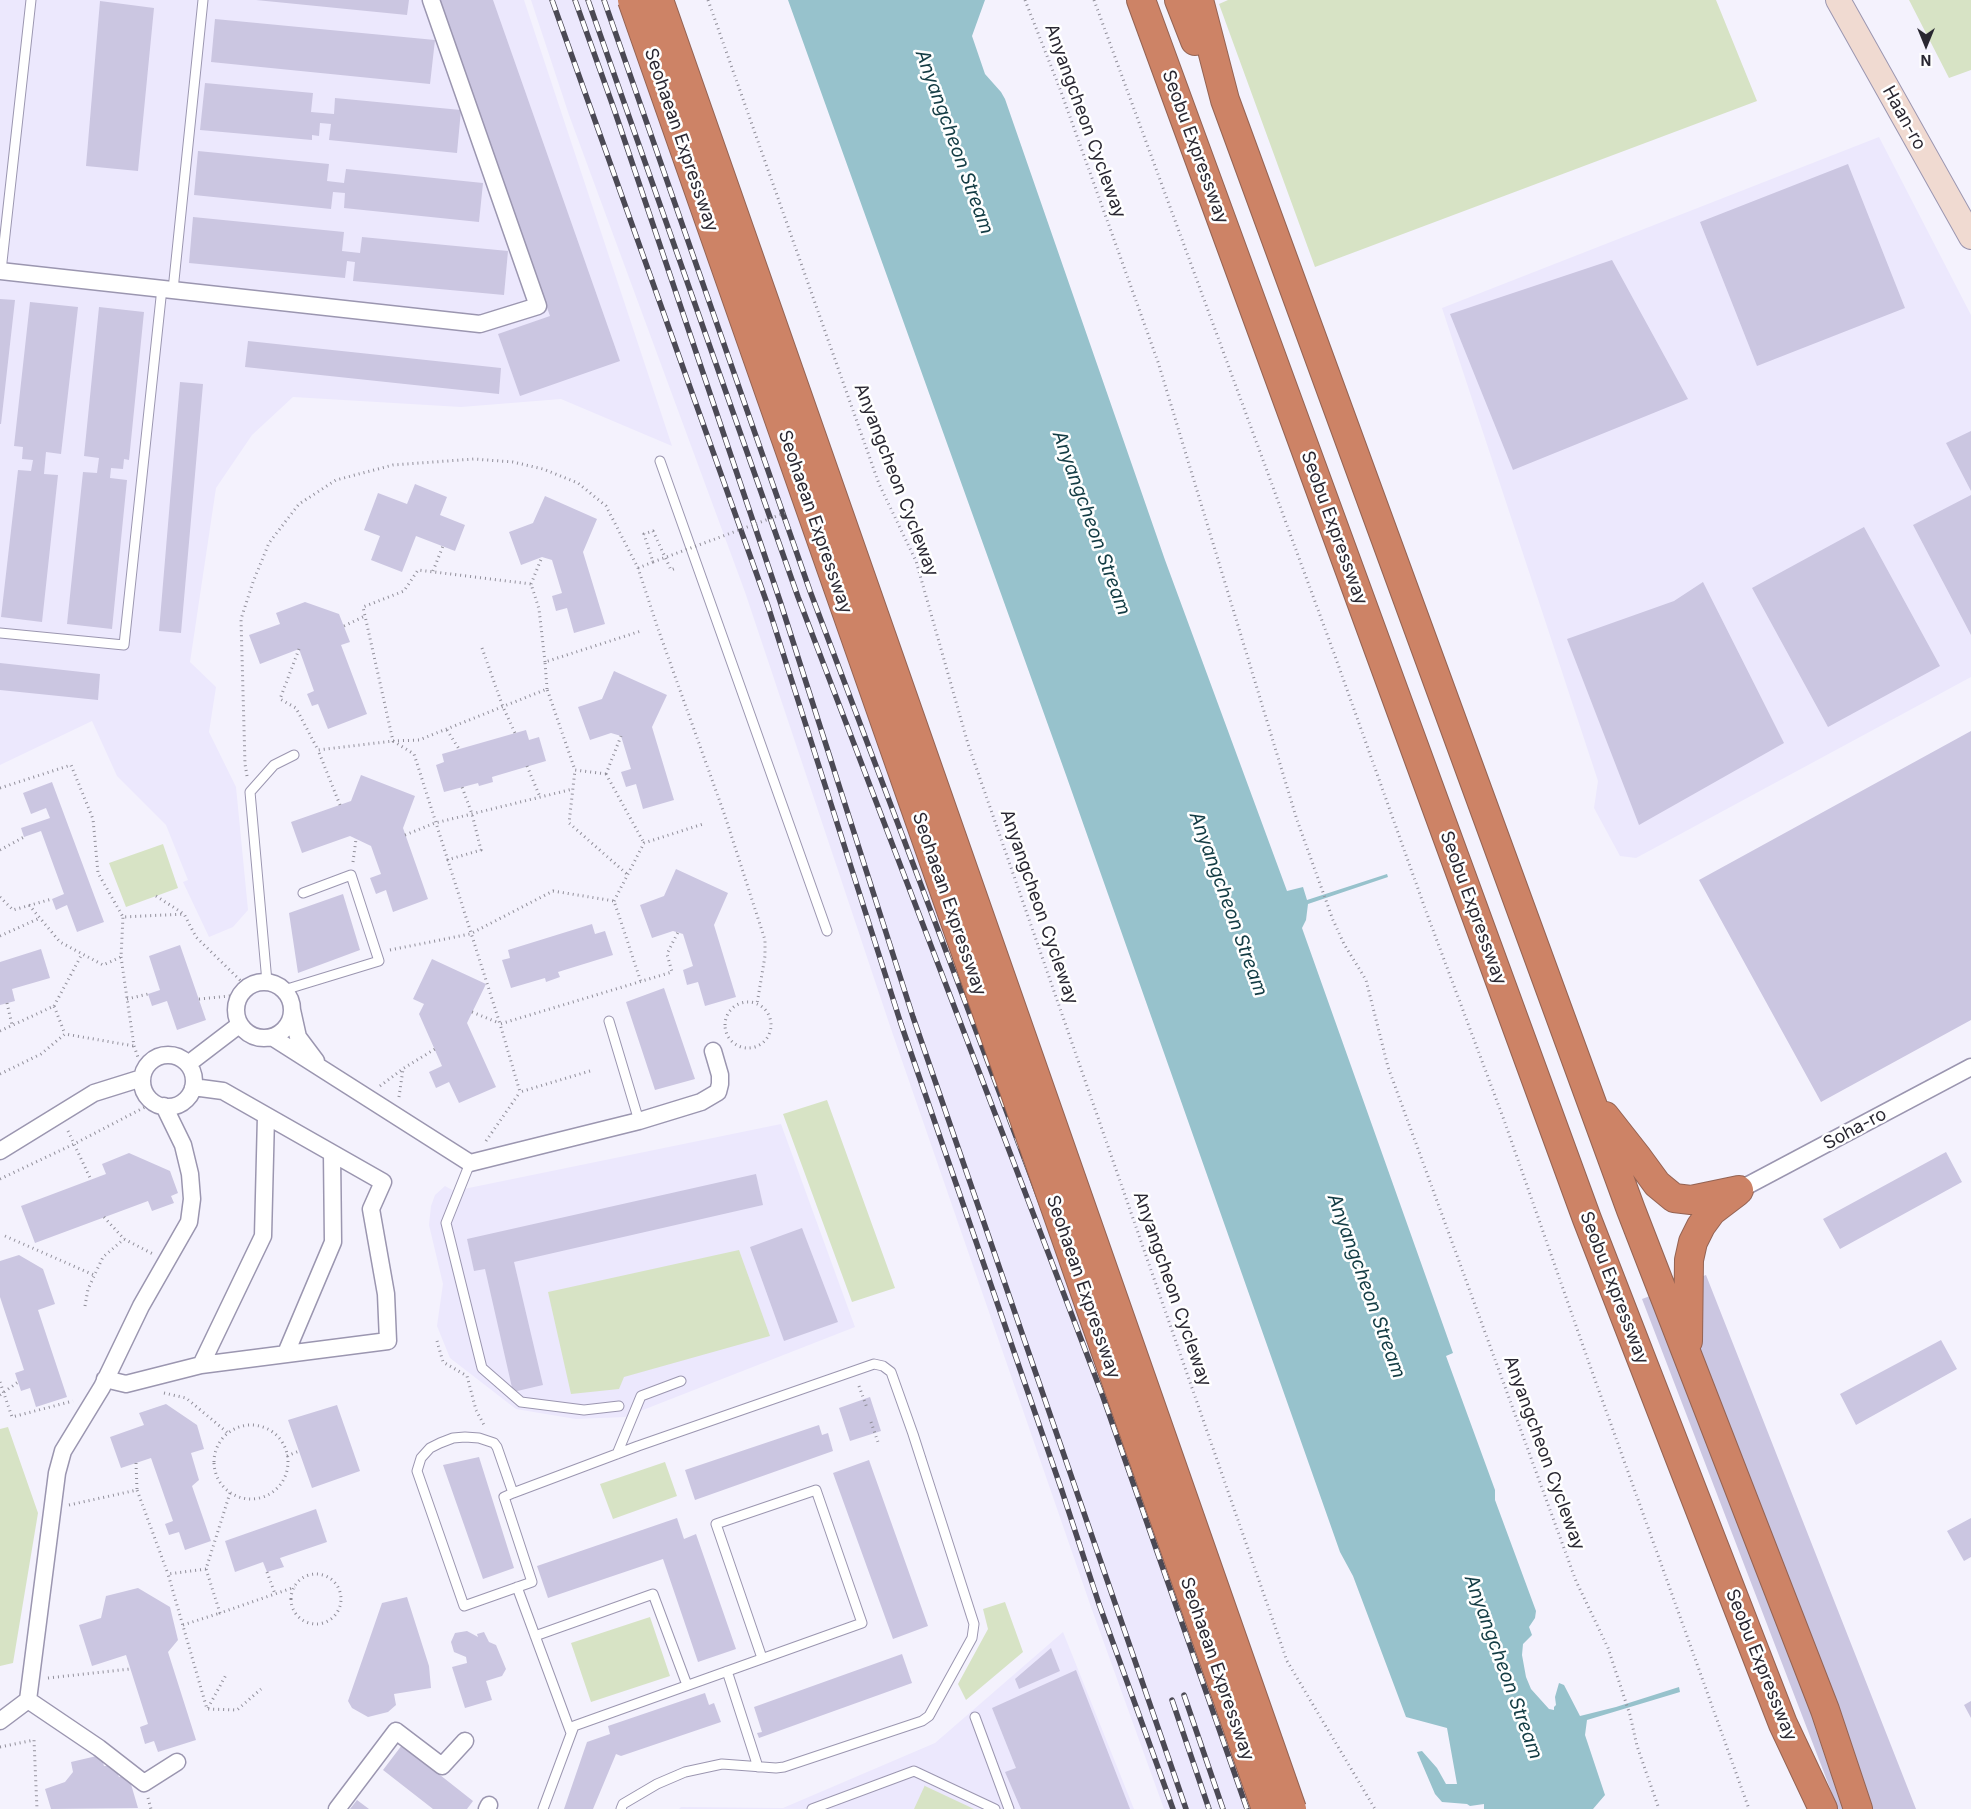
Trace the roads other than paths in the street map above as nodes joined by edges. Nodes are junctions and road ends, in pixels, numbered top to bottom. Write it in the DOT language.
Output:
graph roads {
  1 [pos="31,0"];
  2 [pos="203,0"];
  3 [pos="431,0"];
  4 [pos="632,0"];
  5 [pos="659,0"];
  6 [pos="1141,0"];
  7 [pos="1179,0"];
  8 [pos="1199,0"];
  9 [pos="1838,0"];
  10 [pos="1225,100"];
  11 [pos="1971,237"];
  12 [pos="0,271"];
  13 [pos="167,289"];
  14 [pos="660,461"];
  15 [pos="0,633"];
  16 [pos="294,755"];
  17 [pos="303,893"];
  18 [pos="827,931"];
  19 [pos="267,982"];
  20 [pos="284,990"];
  21 [pos="292,1007"];
  22 [pos="609,1021"];
  23 [pos="240,1025"];
  24 [pos="272,1037"];
  25 [pos="712,1051"];
  26 [pos="188,1064"];
  27 [pos="1971,1067"];
  28 [pos="322,1069"];
  29 [pos="142,1078"];
  30 [pos="193,1087"];
  31 [pos="1592,1101"];
  32 [pos="159,1105"];
  33 [pos="266,1116"];
  34 [pos="639,1121"];
  35 [pos="0,1151"];
  36 [pos="332,1153"];
  37 [pos="470,1163"];
  38 [pos="1739,1190"];
  39 [pos="286,1353"];
  40 [pos="1688,1355"];
  41 [pos="201,1365"];
  42 [pos="105,1379"];
  43 [pos="681,1381"];
  44 [pos="619,1406"];
  45 [pos="617,1454"];
  46 [pos="513,1493"];
  47 [pos="517,1587"];
  48 [pos="535,1636"];
  49 [pos="762,1658"];
  50 [pos="727,1670"];
  51 [pos="687,1685"];
  52 [pos="28,1700"];
  53 [pos="1825,1710"];
  54 [pos="975,1717"];
  55 [pos="0,1721"];
  56 [pos="1783,1724"];
  57 [pos="572,1733"];
  58 [pos="465,1740"];
  59 [pos="177,1762"];
  60 [pos="758,1766"];
  61 [pos="337,1809"];
  62 [pos="543,1809"];
  63 [pos="621,1809"];
  64 [pos="812,1809"];
  65 [pos="995,1809"];
  66 [pos="1009,1809"];
  67 [pos="1266,1809"];
  68 [pos="1292,1809"];
  69 [pos="1808,1809"];
  70 [pos="1823,1809"];
  71 [pos="1858,1809"];
  72 [pos="1876,1809"];
  1 -- 12 [label="lane"];
  2 -- 13 [label="lane"];
  3 -- 13 [label="street"];
  4 -- 67 [label="highway, Seohaean Expressway, bridge"];
  5 -- 68 [label="highway, Seohaean Expressway, bridge"];
  6 -- 56 [label="highway, Seobu Expressway"];
  7 -- 10 [label="highway"];
  8 -- 10 [label="highway"];
  9 -- 11 [label="main road, Haan-ro"];
  10 -- 31 [label="highway"];
  12 -- 13 [label="street"];
  13 -- 15 [label="lane"];
  14 -- 18 [label="lane"];
  16 -- 19 [label="lane"];
  17 -- 20 [label="lane"];
  19 -- 20 [label="street"];
  19 -- 23 [label="street"];
  20 -- 21 [label="street"];
  21 -- 24 [label="street"];
  21 -- 28 [label="street"];
  22 -- 34 [label="lane"];
  23 -- 24 [label="street"];
  23 -- 26 [label="street"];
  24 -- 28 [label="street"];
  25 -- 34 [label="street"];
  26 -- 29 [label="street"];
  26 -- 30 [label="street"];
  27 -- 38 [label="street, Soha-ro"];
  28 -- 37 [label="street"];
  29 -- 32 [label="street"];
  29 -- 35 [label="street"];
  30 -- 32 [label="street"];
  30 -- 33 [label="street"];
  31 -- 38 [label="highway"];
  31 -- 40 [label="highway"];
  32 -- 42 [label="street"];
  33 -- 36 [label="street"];
  33 -- 41 [label="street"];
  34 -- 37 [label="street"];
  36 -- 39 [label="street"];
  36 -- 39 [label="street"];
  37 -- 44 [label="lane"];
  38 -- 40 [label="highway"];
  39 -- 41 [label="street"];
  40 -- 53 [label="highway"];
  41 -- 42 [label="street"];
  42 -- 52 [label="street"];
  43 -- 45 [label="lane"];
  45 -- 46 [label="lane"];
  45 -- 60 [label="lane"];
  46 -- 47 [label="lane"];
  46 -- 47 [label="lane"];
  47 -- 48 [label="lane"];
  48 -- 51 [label="lane"];
  48 -- 57 [label="lane"];
  49 -- 49 [label="lane"];
  49 -- 50 [label="lane"];
  50 -- 51 [label="lane"];
  50 -- 60 [label="lane"];
  51 -- 57 [label="lane"];
  52 -- 55 [label="street"];
  52 -- 59 [label="street"];
  53 -- 71 [label="highway"];
  53 -- 72 [label="highway"];
  54 -- 66 [label="lane"];
  56 -- 69 [label="highway"];
  56 -- 70 [label="highway, Seobu Expressway"];
  57 -- 62 [label="lane"];
  58 -- 61 [label="street"];
  60 -- 63 [label="lane"];
  64 -- 65 [label="lane"];
}
